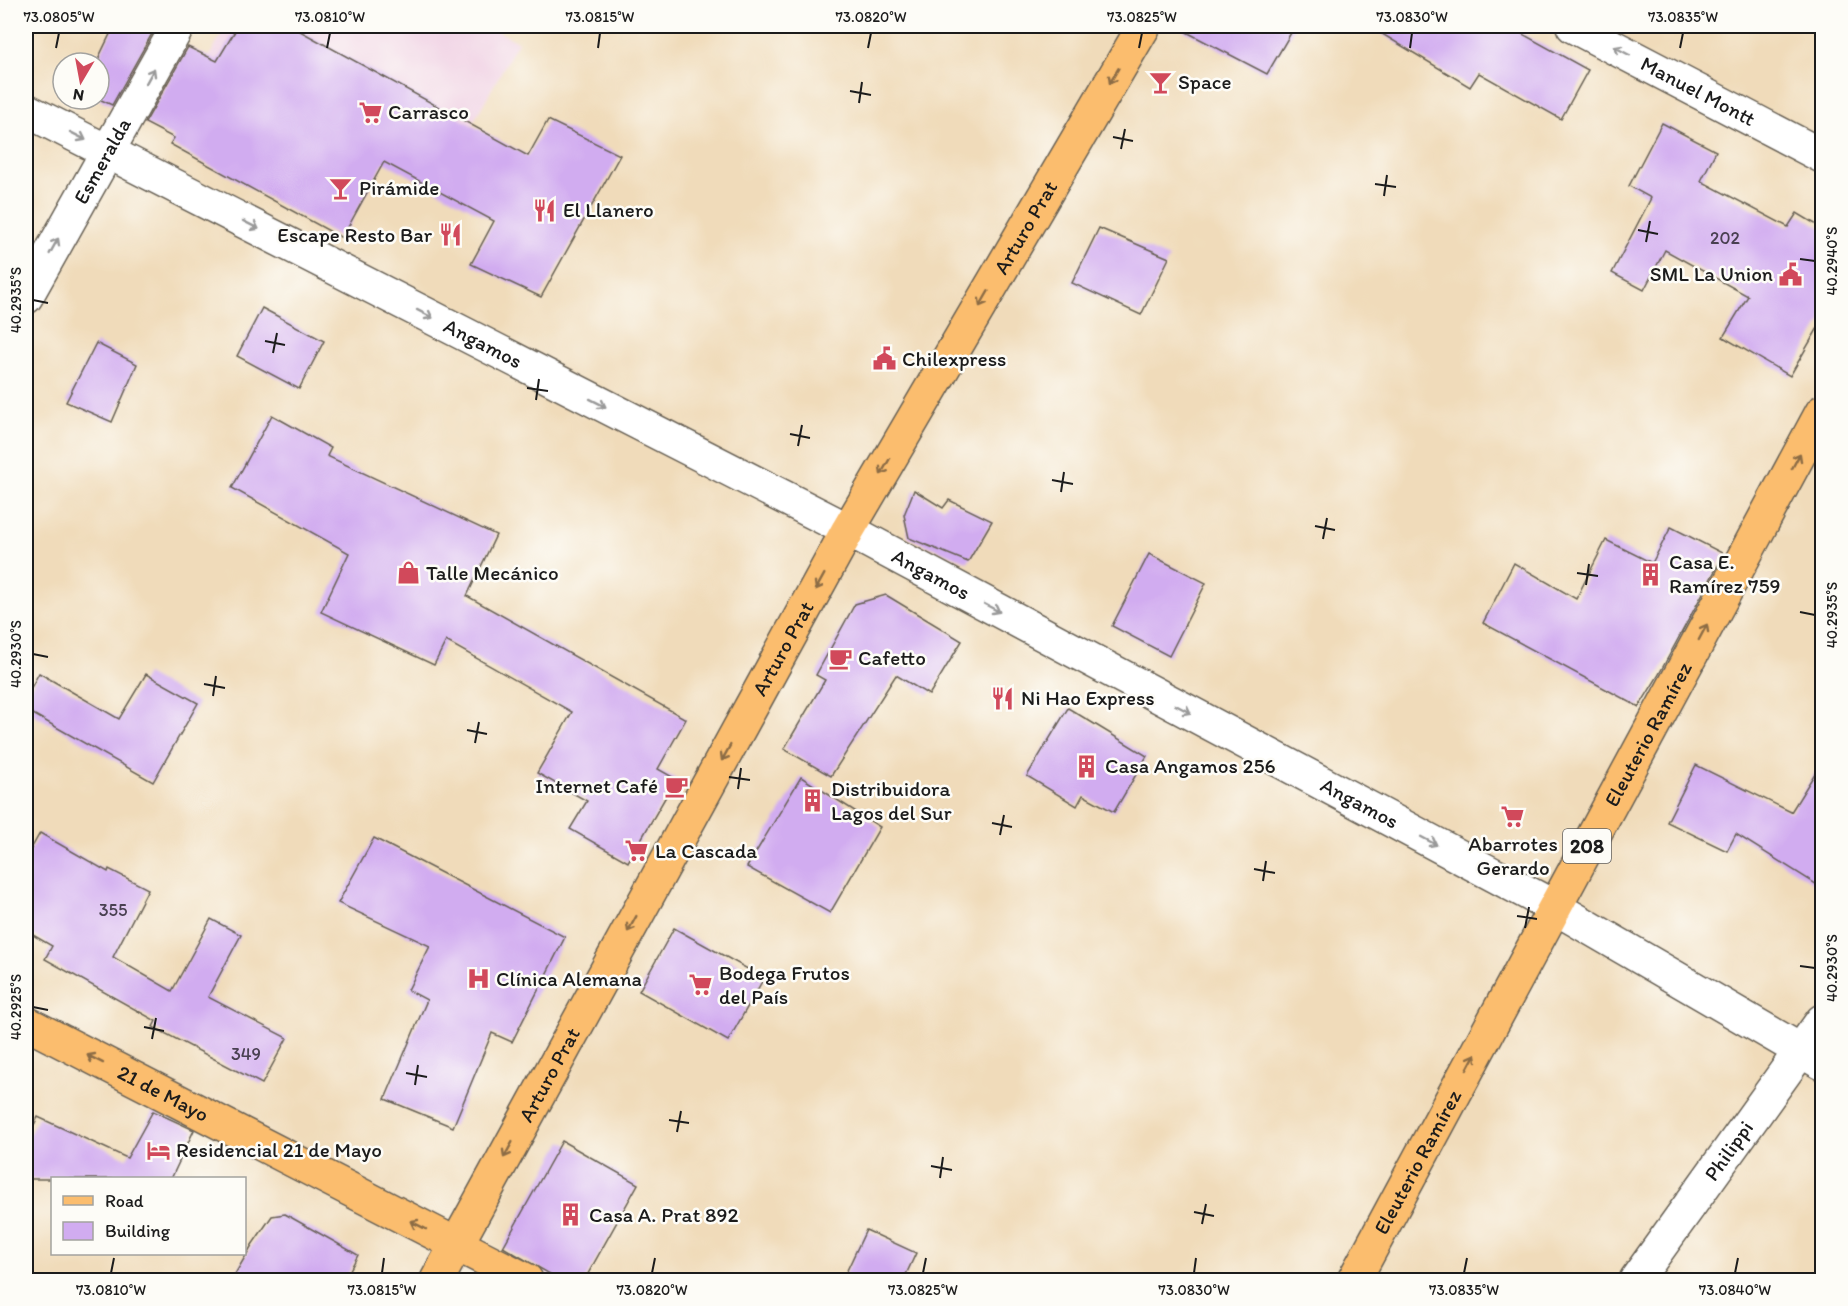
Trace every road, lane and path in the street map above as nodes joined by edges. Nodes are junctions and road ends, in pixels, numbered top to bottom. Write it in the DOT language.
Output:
graph roads {
  1 [pos="178,26"];
  2 [pos="1144,26"];
  3 [pos="1573,26"];
  4 [pos="26,110"];
  5 [pos="107,152"];
  6 [pos="1822,156"];
  7 [pos="26,297"];
  8 [pos="1822,412"];
  9 [pos="848,530"];
  10 [pos="1554,907"];
  11 [pos="1822,1021"];
  12 [pos="26,1023"];
  13 [pos="1811,1056"];
  14 [pos="456,1245"];
  15 [pos="437,1281"];
  16 [pos="526,1281"];
  17 [pos="1354,1281"];
  18 [pos="1636,1281"];
  5 -- 1 [label="street, Esmeralda, one-way"];
  2 -- 9 [label="main road, Arturo Prat, one-way"];
  6 -- 3 [label="street, Manuel Montt, one-way"];
  4 -- 5 [label="street, Angamos, one-way"];
  7 -- 5 [label="street, Esmeralda, one-way"];
  5 -- 9 [label="street, Angamos, one-way"];
  10 -- 8 [label="main road, Eleuterio Ramírez / 208, one-way"];
  9 -- 10 [label="street, Angamos, one-way"];
  9 -- 14 [label="main road, Arturo Prat, one-way"];
  10 -- 13 [label="street, Angamos"];
  17 -- 10 [label="main road, Eleuterio Ramírez / 208, one-way"];
  11 -- 13 [label="street, Philippi"];
  14 -- 12 [label="main road, 21 de Mayo, one-way"];
  13 -- 18 [label="street, Philippi"];
  14 -- 15 [label="main road, Arturo Prat"];
  14 -- 16 [label="main road, 21 de Mayo"];
}
